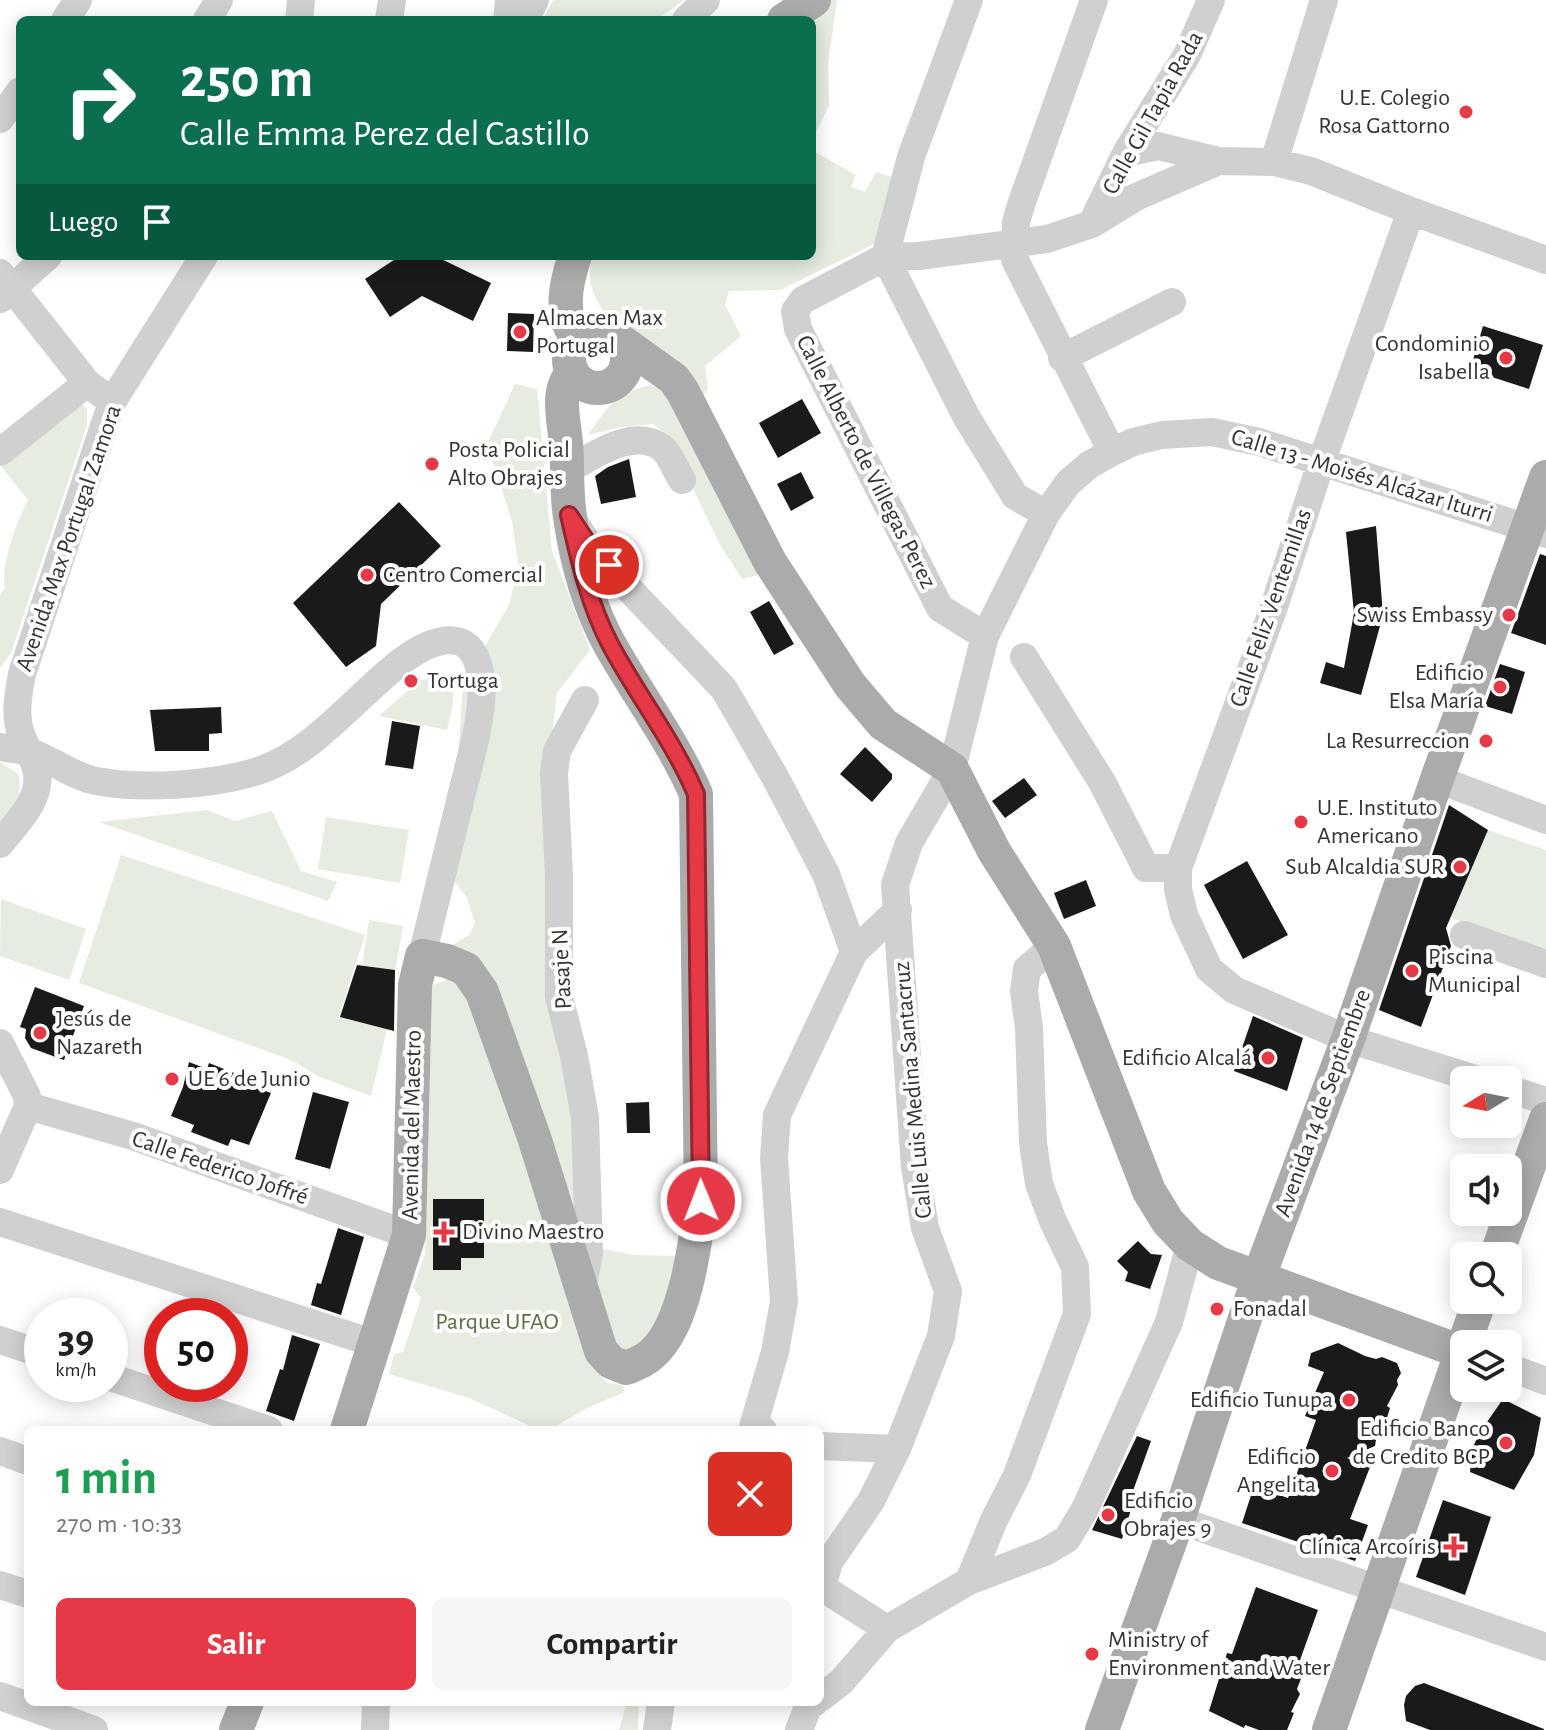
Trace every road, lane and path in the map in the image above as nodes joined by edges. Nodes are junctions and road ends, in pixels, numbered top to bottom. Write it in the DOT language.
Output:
graph roads {
  1 [pos="706,0"];
  2 [pos="814,0"];
  3 [pos="969,0"];
  4 [pos="1094,0"];
  5 [pos="1211,0"];
  6 [pos="1324,0"];
  7 [pos="690,16"];
  8 [pos="790,16"];
  9 [pos="16,97"];
  10 [pos="0,119"];
  11 [pos="1126,153"];
  12 [pos="1219,161"];
  13 [pos="1274,162"];
  14 [pos="1411,211"];
  15 [pos="1092,224"];
  16 [pos="1017,242"];
  17 [pos="885,257"];
  18 [pos="42,260"];
  19 [pos="201,260"];
  20 [pos="574,260"];
  21 [pos="1546,260"];
  22 [pos="4,287"];
  23 [pos="1172,302"];
  24 [pos="600,337"];
  25 [pos="1062,358"];
  26 [pos="573,373"];
  27 [pos="87,383"];
  28 [pos="613,383"];
  29 [pos="683,392"];
  30 [pos="112,402"];
  31 [pos="0,452"];
  32 [pos="1112,452"];
  33 [pos="566,455"];
  34 [pos="1321,463"];
  35 [pos="1546,477"];
  36 [pos="682,480"];
  37 [pos="1046,514"];
  38 [pos="569,515"];
  39 [pos="1537,531"];
  40 [pos="985,636"];
  41 [pos="1024,657"];
  42 [pos="11,682"];
  43 [pos="585,700"];
  44 [pos="0,747"];
  45 [pos="30,752"];
  46 [pos="952,769"];
  47 [pos="1437,779"];
  48 [pos="1546,820"];
  49 [pos="0,844"];
  50 [pos="1178,868"];
  51 [pos="898,910"];
  52 [pos="1464,935"];
  53 [pos="1054,946"];
  54 [pos="854,952"];
  55 [pos="422,956"];
  56 [pos="1546,964"];
  57 [pos="1348,1039"];
  58 [pos="0,1045"];
  59 [pos="1450,1071"];
  60 [pos="1522,1093"];
  61 [pos="1546,1101"];
  62 [pos="28,1106"];
  63 [pos="1546,1119"];
  64 [pos="0,1169"];
  65 [pos="0,1222"];
  66 [pos="409,1235"];
  67 [pos="1501,1242"];
  68 [pos="1190,1245"];
  69 [pos="1258,1279"];
  70 [pos="582,1290"];
  71 [pos="0,1340"];
  72 [pos="1450,1343"];
  73 [pos="376,1344"];
  74 [pos="24,1348"];
  75 [pos="1522,1372"];
  76 [pos="1546,1381"];
  77 [pos="128,1383"];
  78 [pos="1450,1388"];
  79 [pos="257,1426"];
  80 [pos="348,1426"];
  81 [pos="758,1426"];
  82 [pos="824,1446"];
  83 [pos="897,1449"];
  84 [pos="0,1451"];
  85 [pos="24,1460"];
  86 [pos="1178,1520"];
  87 [pos="824,1580"];
  88 [pos="969,1581"];
  89 [pos="0,1585"];
  90 [pos="824,1586"];
  91 [pos="1380,1589"];
  92 [pos="24,1593"];
  93 [pos="883,1634"];
  94 [pos="1546,1647"];
  95 [pos="824,1695"];
  96 [pos="0,1696"];
  97 [pos="24,1705"];
  98 [pos="28,1706"];
  99 [pos="245,1706"];
  100 [pos="376,1706"];
  101 [pos="660,1706"];
  102 [pos="809,1706"];
  103 [pos="94,1730"];
  104 [pos="236,1730"];
  105 [pos="375,1730"];
  106 [pos="657,1730"];
  107 [pos="799,1730"];
  108 [pos="1102,1730"];
  109 [pos="1329,1730"];
  1 -- 7 [label="street"];
  2 -- 8 [label="main road"];
  3 -- 17 [label="street"];
  4 -- 16 [label="street"];
  5 -- 11 [label="street, Calle Gil Tapia Rada"];
  6 -- 13 [label="street"];
  9 -- 10 [label="street"];
  11 -- 12 [label="street"];
  11 -- 15 [label="street, Calle Gil Tapia Rada"];
  12 -- 13 [label="street"];
  12 -- 15 [label="street"];
  13 -- 14 [label="street"];
  14 -- 21 [label="street"];
  14 -- 34 [label="street, Calle Feliz Ventemillas"];
  15 -- 16 [label="street"];
  16 -- 17 [label="street"];
  16 -- 25 [label="street"];
  17 -- 37 [label="street"];
  17 -- 40 [label="street, Calle Alberto de Villegas Perez"];
  18 -- 22 [label="street"];
  19 -- 30 [label="street, Avenida Max Portugal Zamora"];
  20 -- 24 [label="main road"];
  22 -- 27 [label="street"];
  23 -- 25 [label="street"];
  24 -- 26 [label="main road"];
  24 -- 28 [label="main road"];
  24 -- 29 [label="main road"];
  25 -- 32 [label="street"];
  26 -- 28 [label="main road"];
  26 -- 33 [label="main road"];
  27 -- 30 [label="street"];
  27 -- 31 [label="street"];
  28 -- 29 [label="main road"];
  28 -- 33 [label="main road"];
  29 -- 46 [label="main road"];
  30 -- 42 [label="street, Avenida Max Portugal Zamora"];
  32 -- 34 [label="street, Calle 13 - Moisés Alcázar Iturri"];
  32 -- 37 [label="street, Calle 13 - Moisés Alcázar Iturri"];
  33 -- 36 [label="street"];
  33 -- 38 [label="main road"];
  34 -- 39 [label="street, Calle 13 - Moisés Alcázar Iturri"];
  34 -- 50 [label="street, Calle Feliz Ventemillas"];
  35 -- 39 [label="main road, Avenida 14 de Septiembre"];
  37 -- 40 [label="street, Calle 13 - Moisés Alcázar Iturri"];
  38 -- 54 [label="street"];
  38 -- 70 [label="main road"];
  39 -- 47 [label="main road, Avenida 14 de Septiembre"];
  40 -- 46 [label="street, Calle 13 - Moisés Alcázar Iturri"];
  41 -- 50 [label="street"];
  42 -- 45 [label="street, Avenida Max Portugal Zamora"];
  43 -- 70 [label="street, Pasaje N"];
  44 -- 45 [label="street"];
  45 -- 49 [label="street, Avenida Max Portugal Zamora"];
  45 -- 55 [label="street"];
  46 -- 51 [label="street, Calle Luis Medina Santacruz"];
  46 -- 53 [label="main road"];
  47 -- 48 [label="street"];
  47 -- 57 [label="main road, Avenida 14 de Septiembre"];
  50 -- 57 [label="street"];
  51 -- 54 [label="street"];
  51 -- 83 [label="street, Calle Luis Medina Santacruz"];
  52 -- 56 [label="street"];
  53 -- 68 [label="main road"];
  53 -- 88 [label="street"];
  54 -- 81 [label="street"];
  55 -- 66 [label="main road, Avenida del Maestro"];
  55 -- 70 [label="main road"];
  57 -- 59 [label="street"];
  57 -- 69 [label="main road, Avenida 14 de Septiembre"];
  58 -- 62 [label="street"];
  60 -- 61 [label="street"];
  62 -- 64 [label="street"];
  62 -- 66 [label="street, Calle Federico Joffré"];
  63 -- 67 [label="main road"];
  65 -- 73 [label="street"];
  66 -- 73 [label="main road, Avenida del Maestro"];
  68 -- 69 [label="main road"];
  68 -- 88 [label="street"];
  69 -- 72 [label="main road"];
  69 -- 86 [label="main road, Avenida 14 de Septiembre"];
  71 -- 74 [label="street"];
  73 -- 80 [label="main road, Avenida del Maestro"];
  75 -- 76 [label="street"];
  77 -- 79 [label="street"];
  78 -- 91 [label="main road"];
  82 -- 83 [label="street"];
  83 -- 87 [label="street, Calle Luis Medina Santacruz"];
  84 -- 85 [label="street"];
  86 -- 91 [label="street"];
  86 -- 108 [label="main road, Avenida 14 de Septiembre"];
  88 -- 93 [label="street"];
  89 -- 92 [label="street"];
  90 -- 93 [label="street, Calle Luis Medina Santacruz"];
  91 -- 94 [label="street"];
  91 -- 109 [label="main road"];
  93 -- 95 [label="street"];
  96 -- 97 [label="street"];
  98 -- 103 [label="street"];
  99 -- 104 [label="main road"];
  100 -- 105 [label="street"];
  101 -- 106 [label="street"];
  102 -- 107 [label="street"];
}
